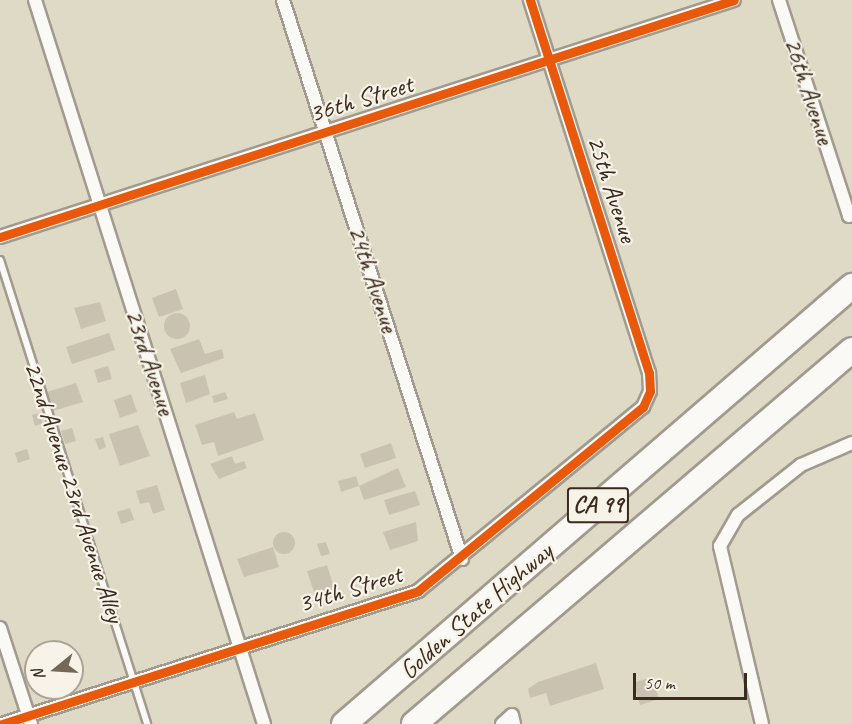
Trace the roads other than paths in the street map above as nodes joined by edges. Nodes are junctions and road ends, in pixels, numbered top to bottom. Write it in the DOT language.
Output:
graph roads {
  1 [pos="35,0"];
  2 [pos="283,0"];
  3 [pos="530,0"];
  4 [pos="734,0"];
  5 [pos="779,0"];
  6 [pos="549,63"];
  7 [pos="325,131"];
  8 [pos="100,205"];
  9 [pos="850,215"];
  10 [pos="0,237"];
  11 [pos="0,260"];
  12 [pos="852,286"];
  13 [pos="852,350"];
  14 [pos="650,391"];
  15 [pos="852,443"];
  16 [pos="462,559"];
  17 [pos="0,628"];
  18 [pos="240,645"];
  19 [pos="134,681"];
  20 [pos="29,720"];
  21 [pos="2,724"];
  22 [pos="147,724"];
  23 [pos="264,724"];
  24 [pos="344,724"];
  25 [pos="414,724"];
  26 [pos="762,724"];
  1 -- 8 [label="street, 23rd Avenue"];
  2 -- 7 [label="street, 24th Avenue"];
  3 -- 6 [label="street, 25th Avenue"];
  4 -- 6 [label="street, 36th Street"];
  5 -- 9 [label="street, 26th Avenue"];
  6 -- 7 [label="street, 36th Street"];
  6 -- 14 [label="street, 25th Avenue"];
  7 -- 8 [label="street, 36th Street"];
  7 -- 16 [label="street, 24th Avenue"];
  8 -- 10 [label="street, 36th Street"];
  8 -- 18 [label="street, 23rd Avenue"];
  11 -- 19 [label="lane, 22nd Avenue 23rd Avenue Alley"];
  12 -- 24 [label="highway, Golden State Highway / CA 99"];
  13 -- 25 [label="highway, Golden State Highway / CA 99"];
  14 -- 16 [label="street, 34th Street"];
  15 -- 26 [label="street"];
  16 -- 18 [label="street, 34th Street"];
  17 -- 20 [label="street"];
  18 -- 19 [label="street, 34th Street"];
  18 -- 23 [label="street, 23rd Avenue"];
  19 -- 20 [label="street, 34th Street"];
  19 -- 22 [label="lane, 22nd Avenue 23rd Avenue Alley"];
  20 -- 21 [label="street, 34th Street"];
}
